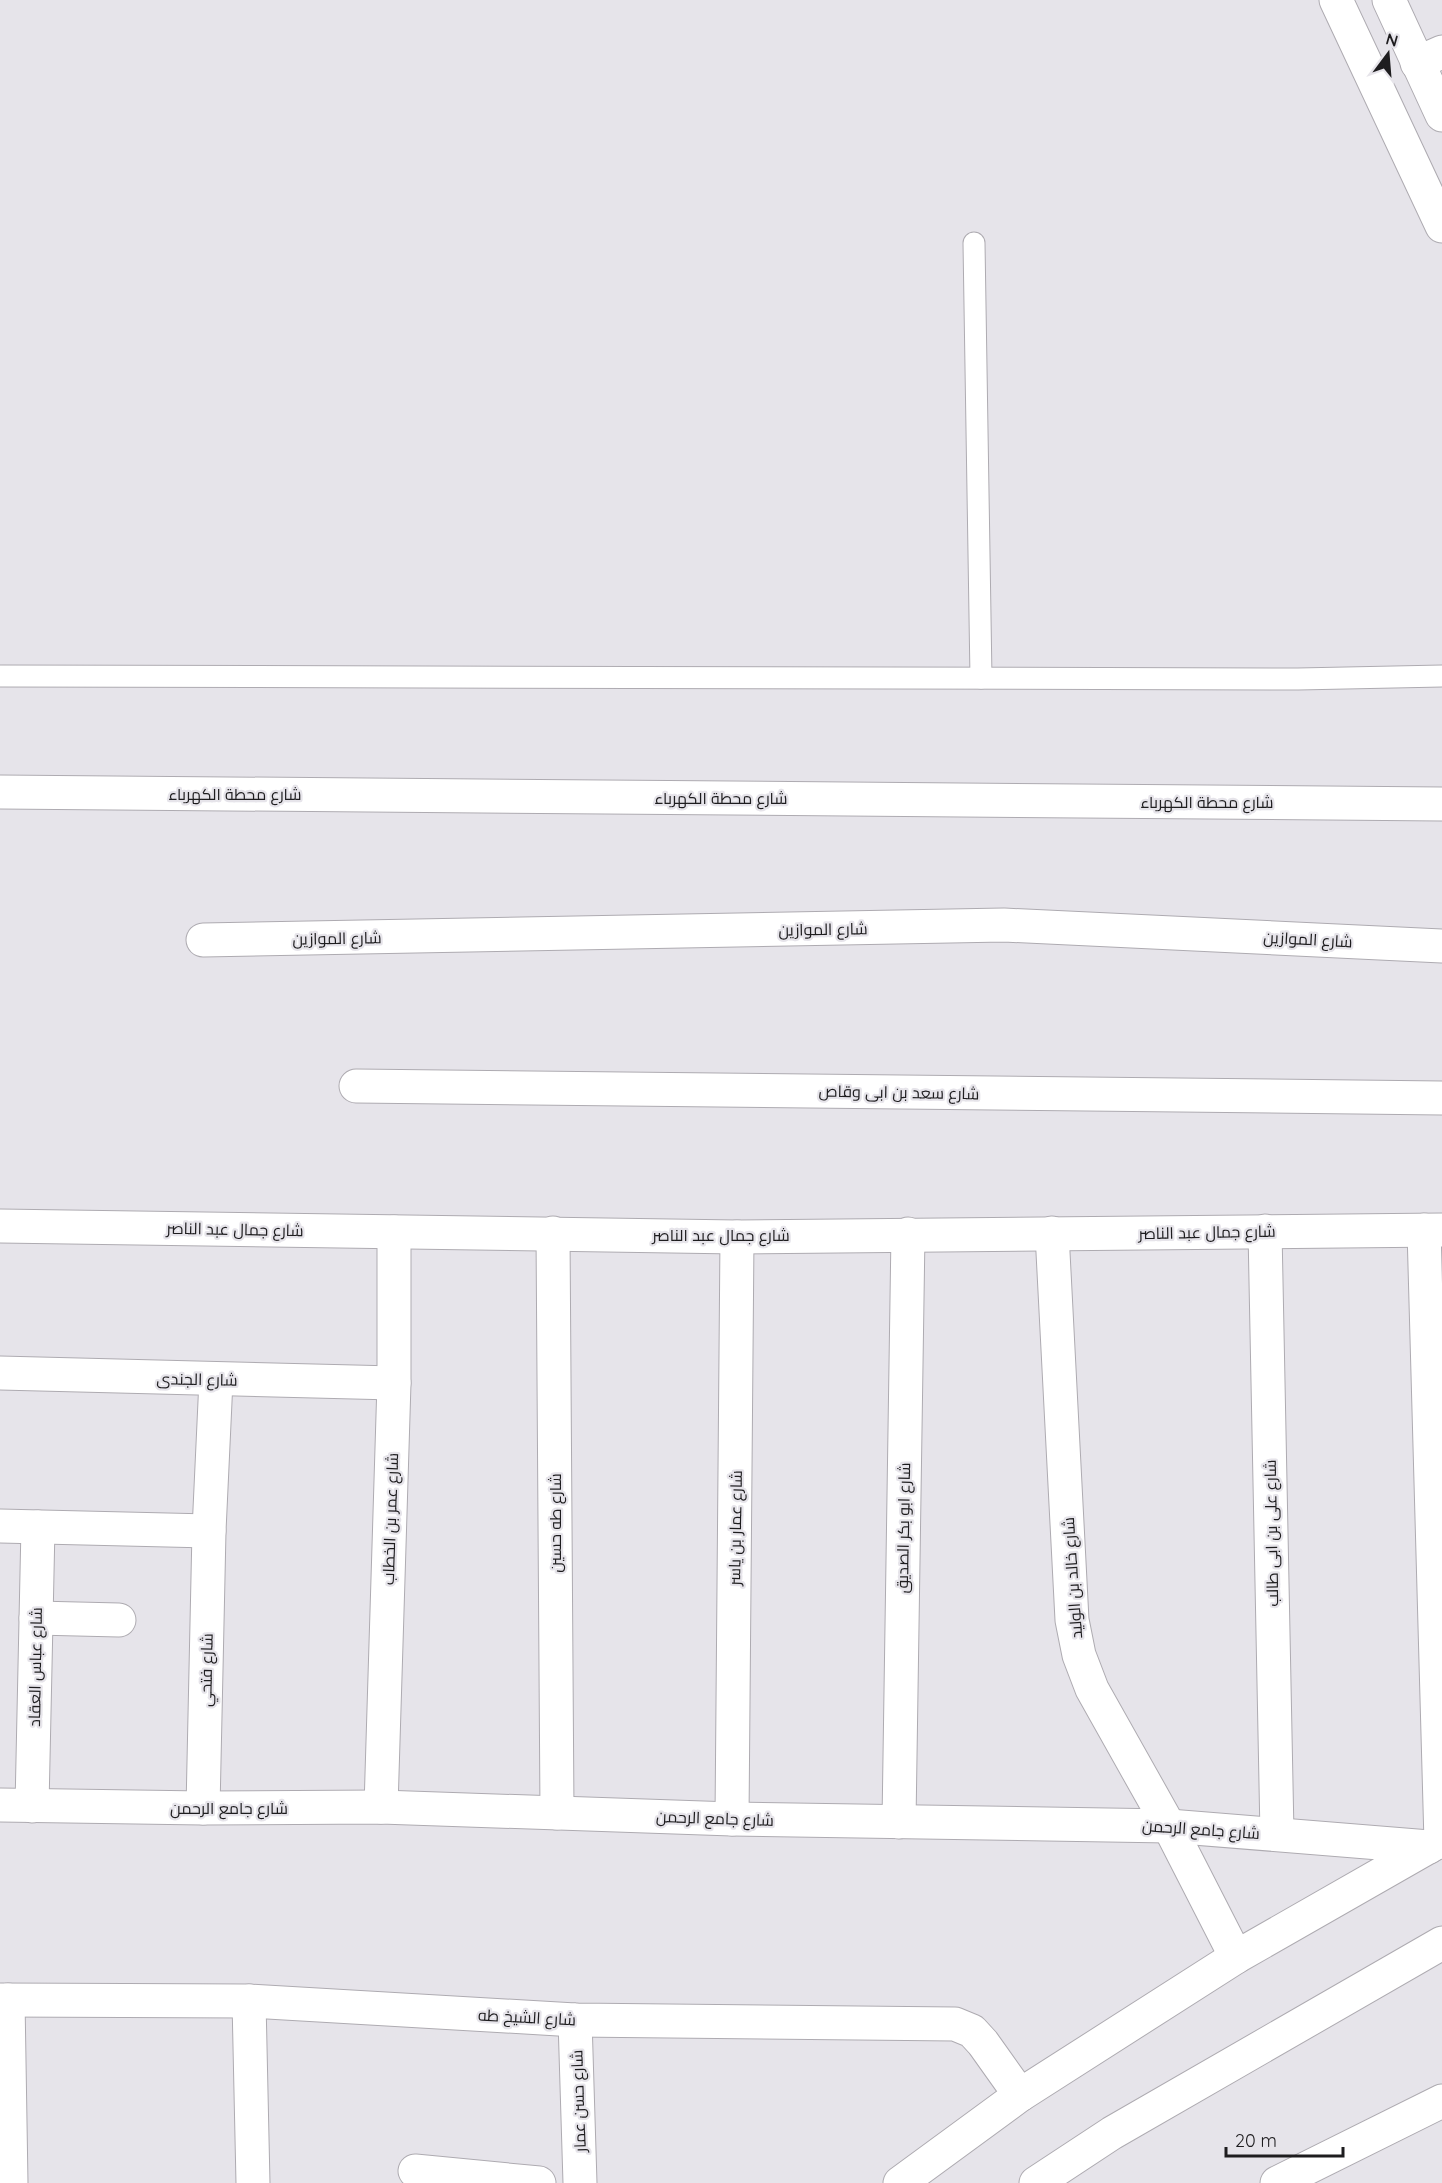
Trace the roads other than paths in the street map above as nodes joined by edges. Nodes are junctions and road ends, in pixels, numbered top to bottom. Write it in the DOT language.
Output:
graph roads {
  1 [pos="1336,0"];
  2 [pos="1389,0"];
  3 [pos="1430,58"];
  4 [pos="1442,115"];
  5 [pos="1442,226"];
  6 [pos="974,243"];
  7 [pos="0,675"];
  8 [pos="1442,676"];
  9 [pos="981,678"];
  10 [pos="0,792"];
  11 [pos="1442,804"];
  12 [pos="203,940"];
  13 [pos="1442,946"];
  14 [pos="356,1086"];
  15 [pos="1442,1098"];
  16 [pos="0,1226"];
  17 [pos="1433,1230"];
  18 [pos="1265,1231"];
  19 [pos="394,1232"];
  20 [pos="553,1233"];
  21 [pos="1052,1233"];
  22 [pos="908,1234"];
  23 [pos="737,1237"];
  24 [pos="0,1373"];
  25 [pos="216,1380"];
  26 [pos="394,1383"];
  27 [pos="0,1526"];
  28 [pos="38,1527"];
  29 [pos="209,1531"];
  30 [pos="36,1618"];
  31 [pos="119,1620"];
  32 [pos="0,1805"];
  33 [pos="32,1806"];
  34 [pos="381,1807"];
  35 [pos="203,1808"];
  36 [pos="557,1813"];
  37 [pos="732,1819"];
  38 [pos="899,1822"];
  39 [pos="1170,1826"];
  40 [pos="1277,1834"];
  41 [pos="1437,1843"];
  42 [pos="1442,1943"];
  43 [pos="1236,1957"];
  44 [pos="4,2000"];
  45 [pos="249,2001"];
  46 [pos="575,2020"];
  47 [pos="1020,2095"];
  48 [pos="1442,2101"];
  49 [pos="415,2171"];
  50 [pos="11,2183"];
  51 [pos="253,2183"];
  52 [pos="539,2183"];
  53 [pos="580,2183"];
  54 [pos="900,2183"];
  55 [pos="1036,2183"];
  56 [pos="1277,2183"];
  1 -- 5 [label="main road"];
  2 -- 3 [label="main road"];
  3 -- 4 [label="main road"];
  6 -- 9 [label="lane"];
  7 -- 9 [label="lane"];
  8 -- 9 [label="lane"];
  10 -- 11 [label="main road, شارع محطة الكهرباء"];
  12 -- 13 [label="main road, شارع الموازين"];
  14 -- 15 [label="main road, شارع سعد بن ابى وقاص"];
  16 -- 19 [label="main road, شارع جمال عبد الناصر"];
  17 -- 18 [label="main road, شارع جمال عبد الناصر"];
  17 -- 41 [label="main road"];
  18 -- 21 [label="main road, شارع جمال عبد الناصر"];
  18 -- 40 [label="main road, شارع على بن ابى طالب"];
  19 -- 20 [label="main road, شارع جمال عبد الناصر"];
  19 -- 26 [label="main road, شارع عمر بن الخطاب"];
  20 -- 23 [label="main road, شارع جمال عبد الناصر"];
  20 -- 36 [label="main road, شارع طه حسين"];
  21 -- 22 [label="main road, شارع جمال عبد الناصر"];
  21 -- 39 [label="main road, شارع خالد بن الوليد"];
  22 -- 23 [label="main road, شارع جمال عبد الناصر"];
  22 -- 38 [label="main road, شارع ابو بكر الصديق"];
  23 -- 37 [label="main road, شارع عمار بن ياسر"];
  24 -- 25 [label="main road, شارع الجندى"];
  25 -- 26 [label="main road, شارع الجندى"];
  25 -- 29 [label="main road, شارع فتحي"];
  26 -- 34 [label="main road, شارع عمر بن الخطاب"];
  27 -- 28 [label="main road"];
  28 -- 29 [label="main road"];
  28 -- 30 [label="main road, شارع عباس العقاد"];
  29 -- 35 [label="main road, شارع فتحي"];
  30 -- 31 [label="main road"];
  30 -- 33 [label="main road, شارع عباس العقاد"];
  32 -- 33 [label="main road, شارع جامع الرحمن"];
  33 -- 35 [label="main road, شارع جامع الرحمن"];
  34 -- 35 [label="main road, شارع جامع الرحمن"];
  34 -- 36 [label="main road, شارع جامع الرحمن"];
  36 -- 37 [label="main road, شارع جامع الرحمن"];
  37 -- 38 [label="main road, شارع جامع الرحمن"];
  38 -- 39 [label="main road, شارع جامع الرحمن"];
  39 -- 40 [label="main road, شارع جامع الرحمن"];
  39 -- 43 [label="main road, شارع خالد بن الوليد"];
  40 -- 41 [label="main road, شارع جامع الرحمن"];
  41 -- 43 [label="main road"];
  42 -- 55 [label="main road"];
  43 -- 47 [label="main road"];
  44 -- 45 [label="main road, شارع الشيخ طه"];
  44 -- 50 [label="main road"];
  45 -- 46 [label="main road, شارع الشيخ طه"];
  45 -- 51 [label="main road"];
  46 -- 47 [label="main road, شارع الشيخ طه"];
  46 -- 53 [label="main road, شارع حسن عمار"];
  47 -- 54 [label="main road"];
  48 -- 56 [label="main road"];
  49 -- 52 [label="main road"];
}
